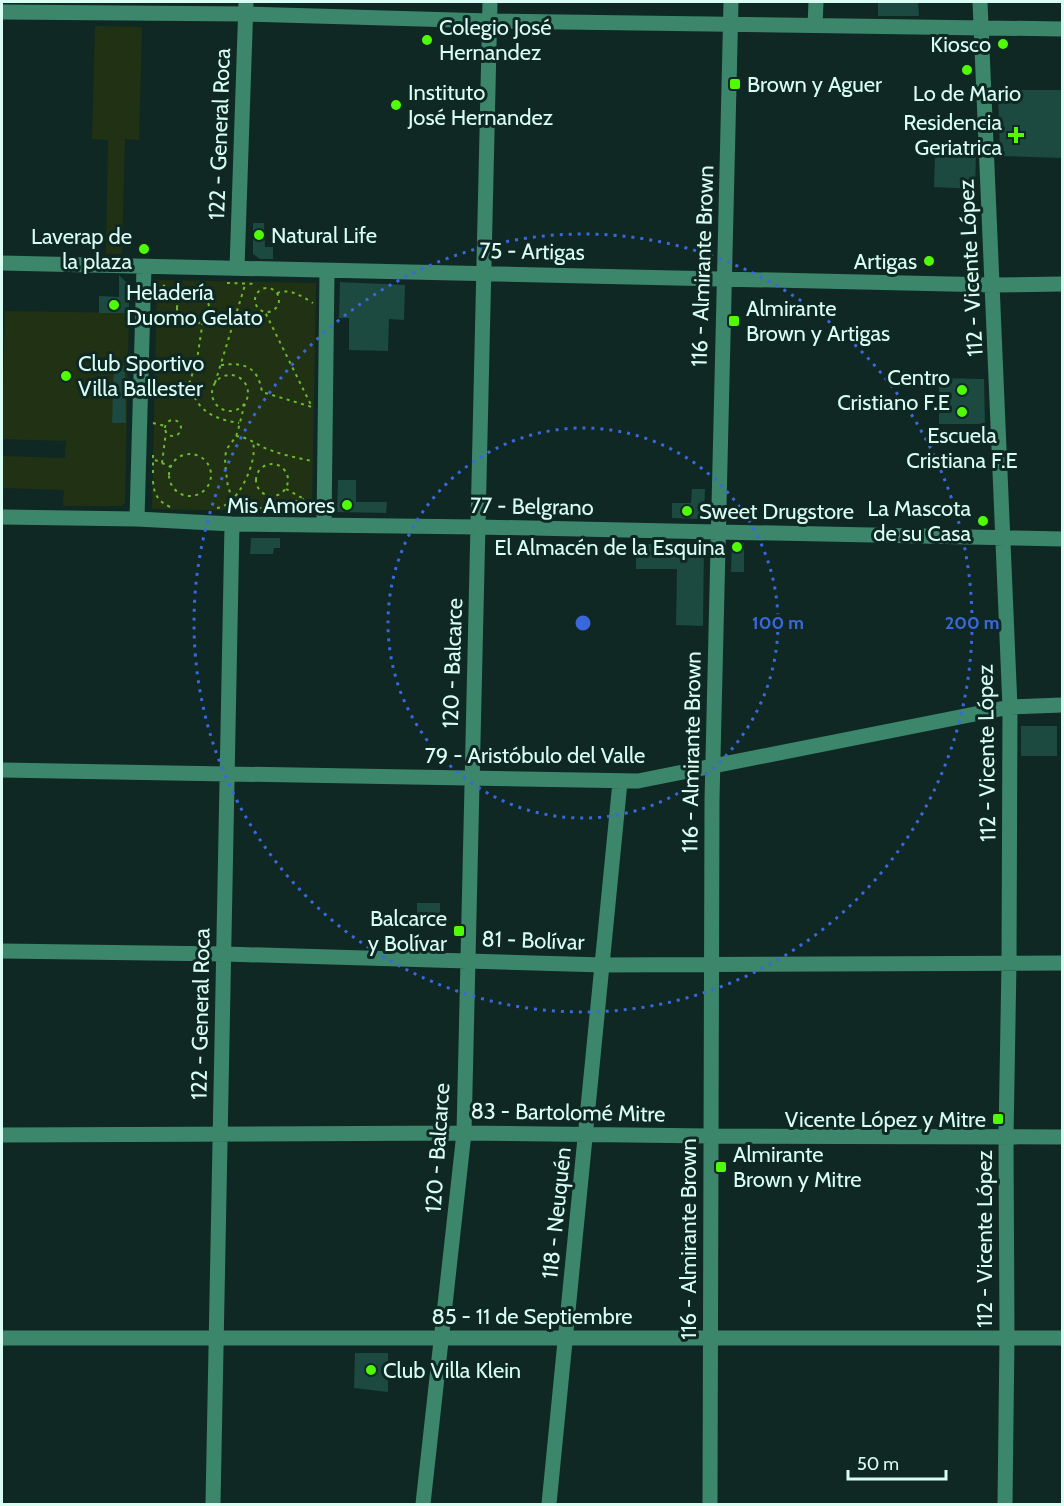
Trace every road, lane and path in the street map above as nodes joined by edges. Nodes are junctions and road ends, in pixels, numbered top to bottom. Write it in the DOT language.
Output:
graph roads {
  1 [pos="490,2"];
  2 [pos="731,2"];
  3 [pos="816,2"];
  4 [pos="980,2"];
  5 [pos="246,8"];
  6 [pos="2,12"];
  7 [pos="490,21"];
  8 [pos="731,23"];
  9 [pos="815,25"];
  10 [pos="981,29"];
  11 [pos="1062,29"];
  12 [pos="2,262"];
  13 [pos="144,267"];
  14 [pos="237,268"];
  15 [pos="327,271"];
  16 [pos="483,272"];
  17 [pos="725,277"];
  18 [pos="167,282"];
  19 [pos="223,283"];
  20 [pos="246,284"];
  21 [pos="277,284"];
  22 [pos="1062,284"];
  23 [pos="993,285"];
  24 [pos="158,291"];
  25 [pos="277,293"];
  26 [pos="158,302"];
  27 [pos="178,302"];
  28 [pos="319,306"];
  29 [pos="265,312"];
  30 [pos="203,320"];
  31 [pos="221,365"];
  32 [pos="190,383"];
  33 [pos="214,386"];
  34 [pos="154,393"];
  35 [pos="245,404"];
  36 [pos="238,423"];
  37 [pos="165,426"];
  38 [pos="152,432"];
  39 [pos="166,432"];
  40 [pos="236,436"];
  41 [pos="253,443"];
  42 [pos="152,449"];
  43 [pos="155,460"];
  44 [pos="316,462"];
  45 [pos="162,463"];
  46 [pos="171,467"];
  47 [pos="286,489"];
  48 [pos="315,498"];
  49 [pos="234,499"];
  50 [pos="276,507"];
  51 [pos="212,509"];
  52 [pos="176,510"];
  53 [pos="285,511"];
  54 [pos="294,515"];
  55 [pos="2,517"];
  56 [pos="137,519"];
  57 [pos="232,524"];
  58 [pos="324,525"];
  59 [pos="478,527"];
  60 [pos="718,532"];
  61 [pos="1004,538"];
  62 [pos="1062,539"];
  63 [pos="1062,705"];
  64 [pos="1010,707"];
  65 [pos="714,766"];
  66 [pos="2,770"];
  67 [pos="227,775"];
  68 [pos="471,779"];
  69 [pos="620,782"];
  70 [pos="2,951"];
  71 [pos="225,954"];
  72 [pos="467,960"];
  73 [pos="711,963"];
  74 [pos="1010,963"];
  75 [pos="1062,963"];
  76 [pos="603,965"];
  77 [pos="464,1133"];
  78 [pos="220,1134"];
  79 [pos="2,1135"];
  80 [pos="586,1135"];
  81 [pos="710,1136"];
  82 [pos="1006,1137"];
  83 [pos="1062,1137"];
  84 [pos="566,1337"];
  85 [pos="1007,1337"];
  86 [pos="2,1338"];
  87 [pos="215,1338"];
  88 [pos="441,1338"];
  89 [pos="1062,1338"];
  90 [pos="710,1339"];
  91 [pos="213,1504"];
  92 [pos="423,1504"];
  93 [pos="549,1504"];
  94 [pos="710,1504"];
  95 [pos="1005,1504"];
  1 -- 7 [label="street, 120 - Balcarce"];
  2 -- 8 [label="street, 116 - Almirante Brown"];
  3 -- 9 [label="street"];
  4 -- 10 [label="street, 112 - Vicente López"];
  5 -- 6 [label="street"];
  5 -- 7 [label="street"];
  5 -- 14 [label="street, 122 - General Roca"];
  7 -- 8 [label="street"];
  7 -- 16 [label="street, 120 - Balcarce"];
  8 -- 9 [label="street"];
  8 -- 17 [label="street, 116 - Almirante Brown"];
  9 -- 10 [label="street"];
  10 -- 11 [label="street"];
  10 -- 23 [label="street, 112 - Vicente López"];
  12 -- 13 [label="street, 75 - Artigas"];
  13 -- 14 [label="street, 75 - Artigas"];
  13 -- 56 [label="street"];
  14 -- 15 [label="street, 75 - Artigas"];
  15 -- 16 [label="street, 75 - Artigas"];
  15 -- 58 [label="street"];
  16 -- 17 [label="street, 75 - Artigas"];
  16 -- 59 [label="street, 120 - Balcarce"];
  17 -- 23 [label="street, 75 - Artigas"];
  17 -- 60 [label="street, 116 - Almirante Brown"];
  18 -- 24 [label="path"];
  19 -- 20 [label="path"];
  20 -- 21 [label="path"];
  20 -- 31 [label="path"];
  22 -- 23 [label="street, 75 - Artigas"];
  23 -- 61 [label="street, 112 - Vicente López"];
  24 -- 26 [label="path"];
  24 -- 27 [label="path"];
  25 -- 28 [label="path"];
  25 -- 29 [label="path"];
  25 -- 29 [label="path"];
  27 -- 30 [label="path"];
  27 -- 30 [label="path"];
  29 -- 31 [label="path"];
  30 -- 32 [label="path"];
  31 -- 33 [label="path"];
  32 -- 34 [label="path"];
  32 -- 36 [label="path"];
  33 -- 35 [label="path"];
  33 -- 35 [label="path"];
  35 -- 36 [label="path"];
  36 -- 40 [label="path"];
  37 -- 38 [label="path"];
  37 -- 39 [label="path"];
  37 -- 39 [label="path"];
  39 -- 45 [label="path"];
  40 -- 41 [label="path"];
  40 -- 49 [label="path"];
  41 -- 44 [label="path"];
  41 -- 49 [label="path"];
  42 -- 43 [label="path"];
  43 -- 45 [label="path"];
  43 -- 52 [label="path"];
  45 -- 46 [label="path"];
  46 -- 46 [label="path"];
  47 -- 47 [label="path"];
  47 -- 50 [label="path"];
  48 -- 54 [label="path"];
  49 -- 50 [label="path"];
  49 -- 51 [label="path"];
  50 -- 53 [label="path"];
  55 -- 56 [label="street, 77 - Belgrano"];
  56 -- 57 [label="street, 77 - Belgrano"];
  57 -- 58 [label="street, 77 - Belgrano"];
  57 -- 67 [label="street, 122 - General Roca"];
  58 -- 59 [label="street, 77 - Belgrano"];
  59 -- 60 [label="street, 77 - Belgrano"];
  59 -- 68 [label="street, 120 - Balcarce"];
  60 -- 61 [label="street, 77 - Belgrano"];
  60 -- 65 [label="street, 116 - Almirante Brown"];
  61 -- 62 [label="street, 77 - Belgrano"];
  61 -- 64 [label="street, 112 - Vicente López"];
  63 -- 64 [label="street, 79 - Aristóbulo del Valle"];
  64 -- 65 [label="street, 79 - Aristóbulo del Valle"];
  64 -- 74 [label="street, 112 - Vicente López"];
  65 -- 69 [label="street, 79 - Aristóbulo del Valle"];
  65 -- 73 [label="street, 116 - Almirante Brown"];
  66 -- 67 [label="street, 79 - Aristóbulo del Valle"];
  67 -- 68 [label="street, 79 - Aristóbulo del Valle"];
  67 -- 71 [label="street, 122 - General Roca"];
  68 -- 69 [label="street, 79 - Aristóbulo del Valle"];
  68 -- 72 [label="street, 120 - Balcarce"];
  69 -- 76 [label="street, 118 - Neuquén"];
  70 -- 71 [label="street, 81 - Bolívar"];
  71 -- 72 [label="street, 81 - Bolívar"];
  71 -- 78 [label="street, 122 - General Roca"];
  72 -- 76 [label="street, 81 - Bolívar"];
  72 -- 77 [label="street, 120 - Balcarce"];
  73 -- 74 [label="street, 81 - Bolívar"];
  73 -- 76 [label="street, 81 - Bolívar"];
  73 -- 81 [label="street, 116 - Almirante Brown"];
  74 -- 75 [label="street, 81 - Bolívar"];
  74 -- 82 [label="street, 112 - Vicente López"];
  76 -- 80 [label="street, 118 - Neuquén"];
  77 -- 78 [label="street, 83 - Bartolomé Mitre"];
  77 -- 80 [label="street, 83 - Bartolomé Mitre"];
  77 -- 88 [label="street, 120 - Balcarce"];
  78 -- 79 [label="street, 83 - Bartolomé Mitre"];
  78 -- 87 [label="street, 122 - General Roca"];
  80 -- 81 [label="street, 83 - Bartolomé Mitre"];
  80 -- 84 [label="street, 118 - Neuquén"];
  81 -- 82 [label="street, 83 - Bartolomé Mitre"];
  81 -- 90 [label="street, 116 - Almirante Brown"];
  82 -- 83 [label="street, 83 - Bartolomé Mitre"];
  82 -- 85 [label="street, 112 - Vicente López"];
  84 -- 88 [label="street, 85 - 11 de Septiembre"];
  84 -- 90 [label="street, 85 - 11 de Septiembre"];
  84 -- 93 [label="street, 118 - Neuquén"];
  85 -- 89 [label="street, 85 - 11 de Septiembre"];
  85 -- 90 [label="street, 85 - 11 de Septiembre"];
  85 -- 95 [label="street, 112 - Vicente López"];
  86 -- 87 [label="street, 85 - 11 de Septiembre"];
  87 -- 88 [label="street, 85 - 11 de Septiembre"];
  87 -- 91 [label="street, 122 - General Roca"];
  88 -- 92 [label="street, 120 - Balcarce"];
  90 -- 94 [label="street, 116 - Almirante Brown"];
}
